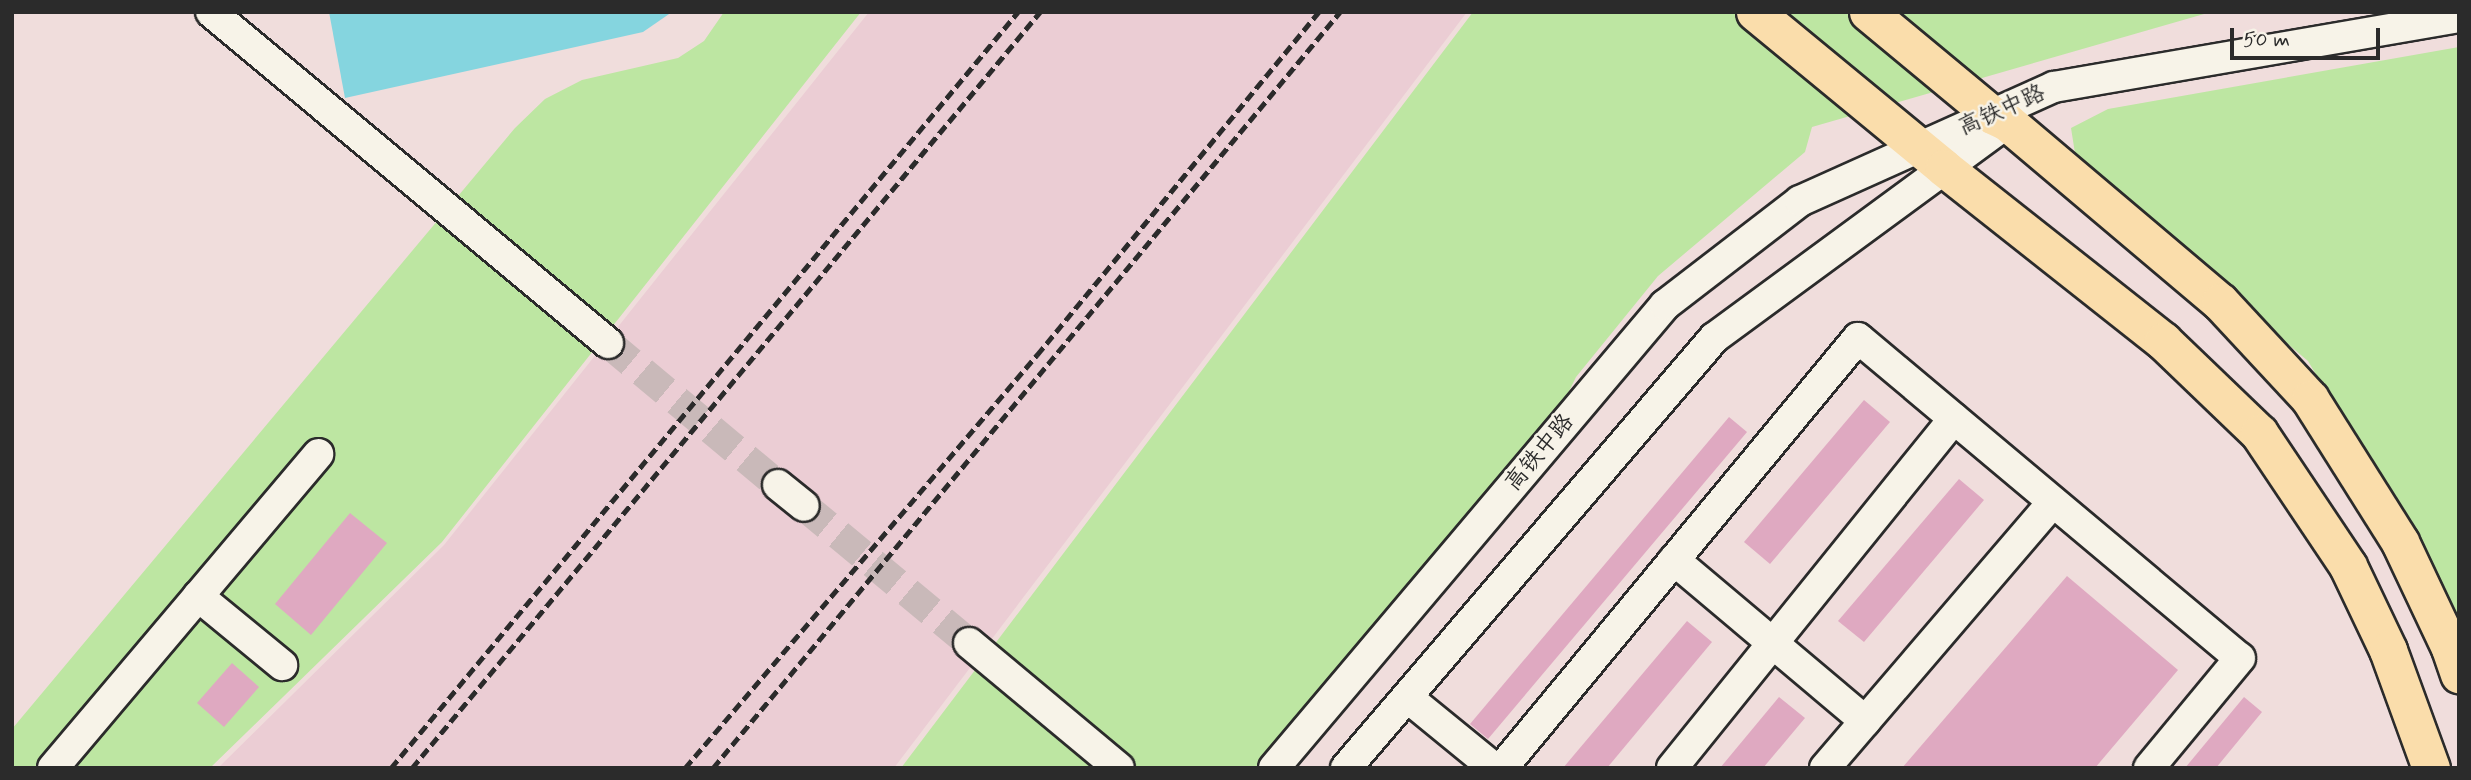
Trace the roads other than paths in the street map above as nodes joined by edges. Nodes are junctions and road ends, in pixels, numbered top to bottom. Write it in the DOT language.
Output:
graph roads {
  1 [pos="211,12"];
  2 [pos="1755,12"];
  3 [pos="1868,12"];
  4 [pos="2459,17"];
  5 [pos="2000,118"];
  6 [pos="1932,158"];
  7 [pos="608,344"];
  8 [pos="1954,419"];
  9 [pos="318,454"];
  10 [pos="779,485"];
  11 [pos="2053,502"];
  12 [pos="804,506"];
  13 [pos="1674,560"];
  14 [pos="198,597"];
  15 [pos="968,643"];
  16 [pos="1773,643"];
  17 [pos="282,665"];
  18 [pos="2459,674"];
  19 [pos="1407,697"];
  20 [pos="1865,721"];
  21 [pos="1474,762"];
  22 [pos="53,768"];
  23 [pos="1119,768"];
  24 [pos="1274,768"];
  25 [pos="1346,768"];
  26 [pos="1502,768"];
  27 [pos="1672,768"];
  28 [pos="1825,768"];
  29 [pos="2149,768"];
  30 [pos="2431,768"];
  1 -- 7 [label="street"];
  2 -- 6 [label="main road"];
  3 -- 5 [label="main road"];
  4 -- 5 [label="street, 高铁中路"];
  5 -- 6 [label="street, 高铁中路"];
  5 -- 18 [label="main road"];
  6 -- 19 [label="street, 高铁中路"];
  6 -- 24 [label="street, 高铁中路"];
  6 -- 30 [label="main road"];
  8 -- 11 [label="street"];
  8 -- 13 [label="street"];
  8 -- 16 [label="street"];
  9 -- 14 [label="street"];
  10 -- 12 [label="street"];
  11 -- 20 [label="street"];
  11 -- 29 [label="street"];
  13 -- 16 [label="street"];
  13 -- 26 [label="street"];
  14 -- 17 [label="street"];
  14 -- 22 [label="street"];
  15 -- 23 [label="street"];
  16 -- 20 [label="street"];
  16 -- 27 [label="street"];
  19 -- 21 [label="street"];
  19 -- 25 [label="street, 高铁中路"];
  20 -- 28 [label="street"];
}
